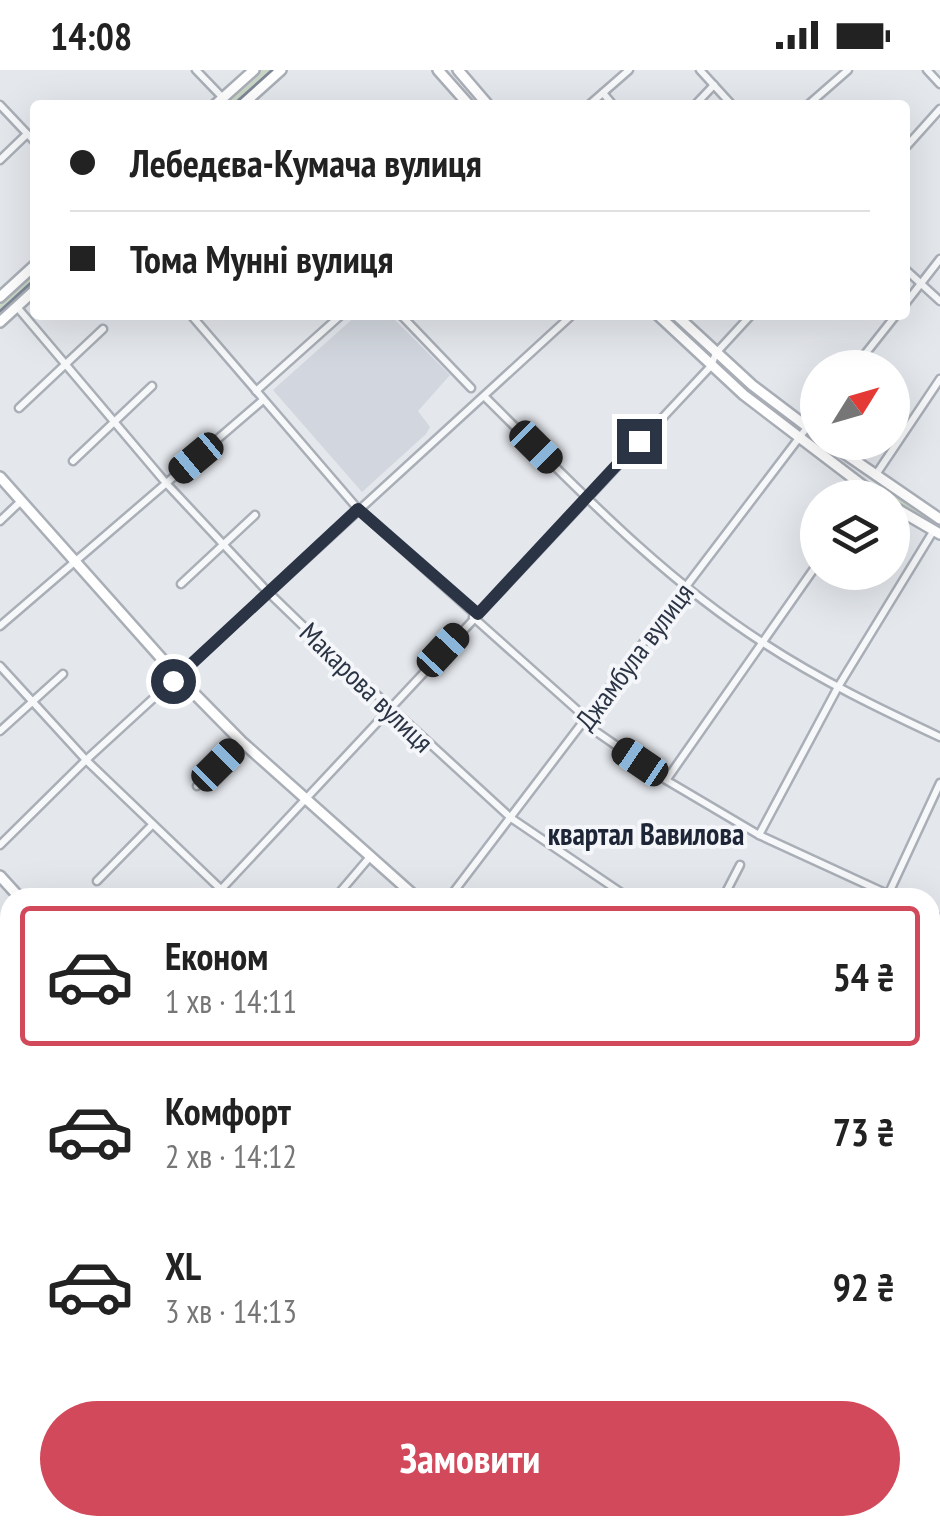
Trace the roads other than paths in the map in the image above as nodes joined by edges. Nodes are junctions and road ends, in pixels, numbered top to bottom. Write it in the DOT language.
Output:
graph roads {
  1 [pos="196,70"];
  2 [pos="254,70"];
  3 [pos="281,70"];
  4 [pos="438,70"];
  5 [pos="458,70"];
  6 [pos="630,70"];
  7 [pos="700,70"];
  8 [pos="848,70"];
  9 [pos="927,70"];
  10 [pos="940,84"];
  11 [pos="714,85"];
  12 [pos="603,93"];
  13 [pos="218,100"];
  14 [pos="221,100"];
  15 [pos="248,100"];
  16 [pos="465,100"];
  17 [pos="484,100"];
  18 [pos="595,100"];
  19 [pos="609,100"];
  20 [pos="700,100"];
  21 [pos="728,100"];
  22 [pos="814,100"];
  23 [pos="0,105"];
  24 [pos="940,109"];
  25 [pos="27,134"];
  26 [pos="30,137"];
  27 [pos="910,142"];
  28 [pos="0,160"];
  29 [pos="940,259"];
  30 [pos="30,270"];
  31 [pos="910,273"];
  32 [pos="922,284"];
  33 [pos="2,292"];
  34 [pos="30,294"];
  35 [pos="910,298"];
  36 [pos="940,301"];
  37 [pos="17,306"];
  38 [pos="195,320"];
  39 [pos="335,320"];
  40 [pos="406,320"];
  41 [pos="567,320"];
  42 [pos="663,320"];
  43 [pos="681,320"];
  44 [pos="746,320"];
  45 [pos="892,320"];
  46 [pos="0,322"];
  47 [pos="103,329"];
  48 [pos="868,350"];
  49 [pos="716,353"];
  50 [pos="67,364"];
  51 [pos="711,366"];
  52 [pos="940,379"];
  53 [pos="152,386"];
  54 [pos="471,388"];
  55 [pos="256,390"];
  56 [pos="485,397"];
  57 [pos="264,400"];
  58 [pos="18,408"];
  59 [pos="800,421"];
  60 [pos="113,423"];
  61 [pos="800,436"];
  62 [pos="798,438"];
  63 [pos="853,460"];
  64 [pos="73,461"];
  65 [pos="875,476"];
  66 [pos="0,477"];
  67 [pos="848,480"];
  68 [pos="166,483"];
  69 [pos="586,497"];
  70 [pos="20,502"];
  71 [pos="358,509"];
  72 [pos="255,515"];
  73 [pos="910,516"];
  74 [pos="940,518"];
  75 [pos="0,521"];
  76 [pos="937,532"];
  77 [pos="223,545"];
  78 [pos="75,562"];
  79 [pos="182,584"];
  80 [pos="686,586"];
  81 [pos="800,590"];
  82 [pos="270,594"];
  83 [pos="474,616"];
  84 [pos="0,626"];
  85 [pos="764,644"];
  86 [pos="0,666"];
  87 [pos="64,674"];
  88 [pos="178,676"];
  89 [pos="838,687"];
  90 [pos="32,703"];
  91 [pos="389,709"];
  92 [pos="585,716"];
  93 [pos="0,731"];
  94 [pos="940,737"];
  95 [pos="242,741"];
  96 [pos="86,760"];
  97 [pos="666,780"];
  98 [pos="940,783"];
  99 [pos="197,786"];
  100 [pos="305,799"];
  101 [pos="511,818"];
  102 [pos="152,825"];
  103 [pos="759,836"];
  104 [pos="0,845"];
  105 [pos="369,858"];
  106 [pos="740,866"];
  107 [pos="97,881"];
  108 [pos="219,888"];
  109 [pos="221,888"];
  110 [pos="344,888"];
  111 [pos="405,888"];
  112 [pos="458,888"];
  113 [pos="614,888"];
  114 [pos="728,888"];
  115 [pos="873,888"];
  116 [pos="894,888"];
  1 -- 13 [label="street"];
  2 -- 14 [label="street"];
  3 -- 15 [label="street"];
  4 -- 16 [label="street"];
  5 -- 17 [label="street"];
  6 -- 12 [label="street"];
  7 -- 11 [label="street"];
  8 -- 22 [label="street"];
  9 -- 10 [label="street"];
  11 -- 20 [label="street"];
  11 -- 21 [label="street"];
  12 -- 18 [label="street"];
  12 -- 19 [label="street"];
  23 -- 25 [label="street"];
  24 -- 27 [label="street"];
  25 -- 26 [label="street"];
  25 -- 28 [label="street"];
  29 -- 32 [label="street"];
  30 -- 33 [label="street"];
  31 -- 32 [label="street"];
  32 -- 35 [label="street"];
  32 -- 36 [label="street"];
  34 -- 37 [label="street"];
  37 -- 46 [label="street"];
  37 -- 50 [label="street, Макарова вулиця"];
  38 -- 55 [label="street"];
  39 -- 55 [label="street"];
  40 -- 54 [label="street"];
  41 -- 56 [label="street"];
  42 -- 51 [label="street"];
  43 -- 49 [label="street"];
  44 -- 49 [label="street"];
  45 -- 48 [label="street"];
  47 -- 50 [label="street"];
  49 -- 51 [label="street"];
  49 -- 59 [label="street"];
  50 -- 58 [label="street"];
  50 -- 60 [label="street, Макарова вулиця"];
  51 -- 62 [label="street"];
  51 -- 69 [label="street"];
  52 -- 65 [label="street"];
  53 -- 60 [label="street"];
  55 -- 57 [label="street"];
  56 -- 69 [label="street"];
  56 -- 71 [label="street"];
  57 -- 68 [label="street"];
  57 -- 71 [label="street"];
  60 -- 64 [label="street"];
  60 -- 68 [label="street, Макарова вулиця"];
  61 -- 62 [label="street, Джамбула вулиця"];
  62 -- 67 [label="street"];
  62 -- 80 [label="street, Джамбула вулиця"];
  63 -- 65 [label="street"];
  65 -- 74 [label="street"];
  66 -- 70 [label="street"];
  68 -- 77 [label="street, Макарова вулиця"];
  68 -- 78 [label="street"];
  69 -- 80 [label="street"];
  69 -- 83 [label="street"];
  70 -- 75 [label="street"];
  70 -- 78 [label="street"];
  71 -- 82 [label="street"];
  71 -- 83 [label="street"];
  72 -- 77 [label="street"];
  73 -- 76 [label="street"];
  76 -- 89 [label="street"];
  77 -- 79 [label="street"];
  77 -- 82 [label="street, Макарова вулиця"];
  78 -- 84 [label="street"];
  78 -- 88 [label="street"];
  80 -- 85 [label="street"];
  80 -- 92 [label="street, Джамбула вулиця"];
  81 -- 85 [label="street"];
  82 -- 88 [label="street"];
  82 -- 91 [label="street, Макарова вулиця"];
  83 -- 91 [label="street"];
  83 -- 92 [label="street"];
  85 -- 89 [label="street"];
  85 -- 97 [label="street"];
  86 -- 90 [label="street"];
  87 -- 90 [label="street"];
  88 -- 95 [label="street"];
  88 -- 96 [label="street"];
  89 -- 94 [label="street"];
  89 -- 103 [label="street"];
  90 -- 93 [label="street"];
  90 -- 96 [label="street"];
  91 -- 100 [label="street"];
  91 -- 101 [label="street, Макарова вулиця"];
  92 -- 97 [label="street"];
  92 -- 101 [label="street, Джамбула вулиця"];
  95 -- 99 [label="street"];
  95 -- 100 [label="street"];
  96 -- 102 [label="street"];
  96 -- 104 [label="street"];
  97 -- 103 [label="street"];
  98 -- 116 [label="street"];
  100 -- 105 [label="street"];
  100 -- 109 [label="street"];
  101 -- 112 [label="street, Джамбула вулиця"];
  101 -- 113 [label="street, Макарова вулиця"];
  102 -- 107 [label="street"];
  102 -- 108 [label="street"];
  103 -- 115 [label="street"];
  105 -- 110 [label="street"];
  105 -- 111 [label="street"];
  106 -- 114 [label="street"];
}
